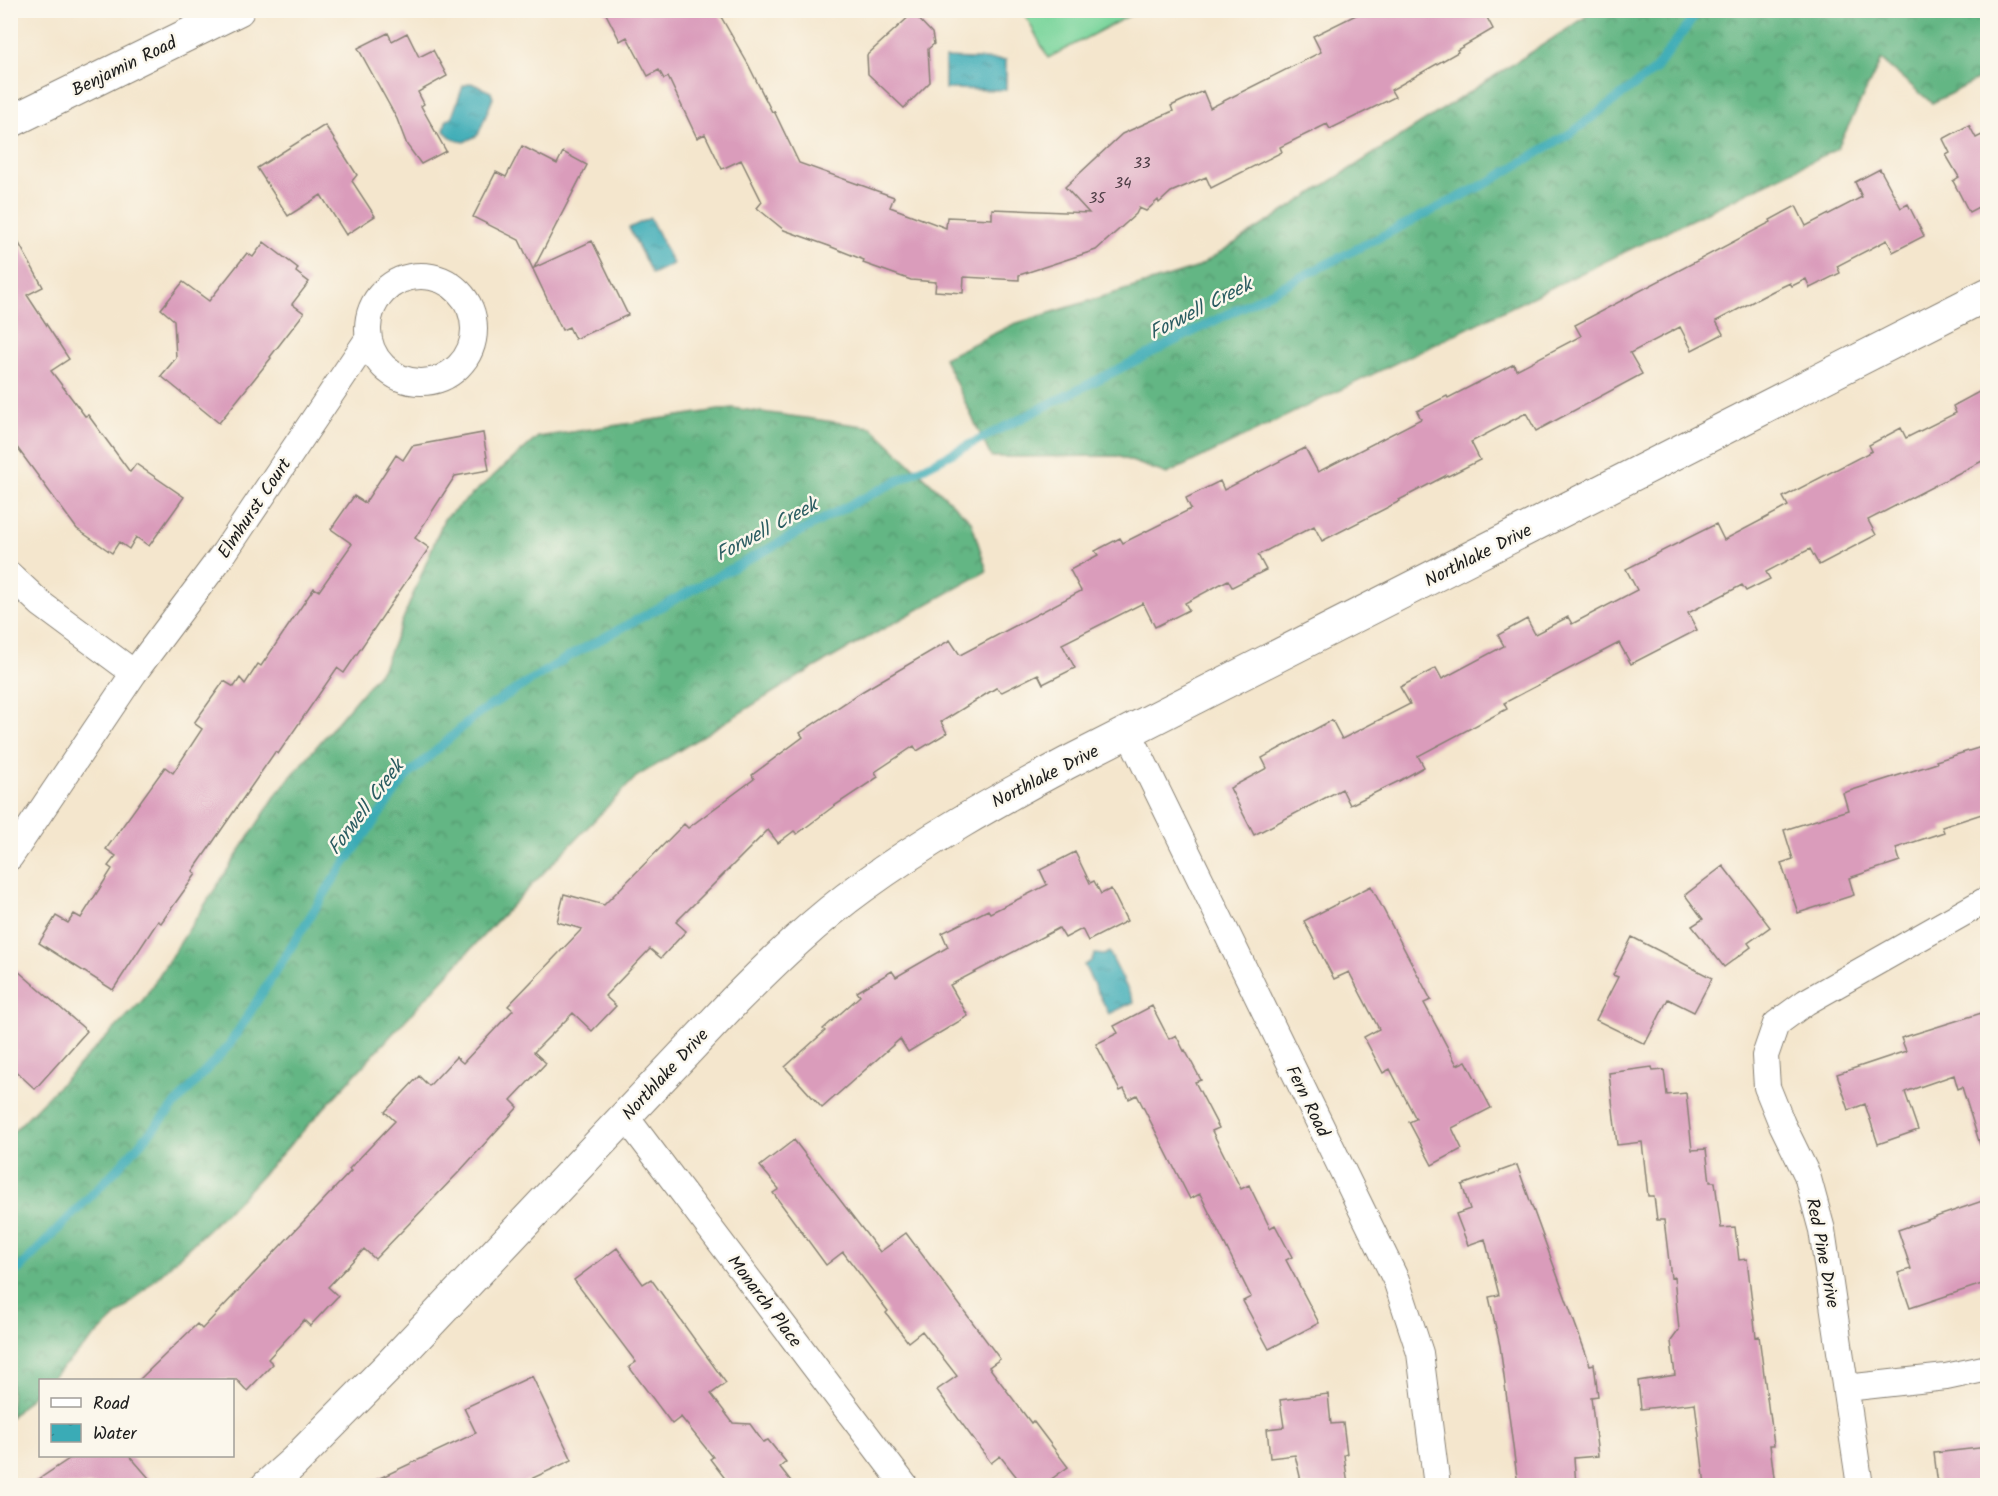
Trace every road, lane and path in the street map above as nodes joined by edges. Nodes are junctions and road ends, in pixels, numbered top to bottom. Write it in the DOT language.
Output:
graph roads {
  1 [pos="238,10"];
  2 [pos="10,122"];
  3 [pos="1988,294"];
  4 [pos="369,339"];
  5 [pos="10,574"];
  6 [pos="134,673"];
  7 [pos="1129,733"];
  8 [pos="10,857"];
  9 [pos="1988,900"];
  10 [pos="625,1116"];
  11 [pos="1988,1368"];
  12 [pos="1846,1388"];
  13 [pos="267,1485"];
  14 [pos="905,1485"];
  15 [pos="1437,1485"];
  16 [pos="1860,1485"];
  1 -- 2 [label="street, Benjamin Road"];
  3 -- 7 [label="street, Northlake Drive"];
  4 -- 4 [label="street, Elmhurst Court"];
  4 -- 6 [label="street, Elmhurst Court"];
  5 -- 6 [label="street"];
  6 -- 8 [label="street, Elmhurst Court"];
  7 -- 10 [label="street, Northlake Drive"];
  7 -- 15 [label="street, Fern Road"];
  9 -- 12 [label="street, Red Pine Drive"];
  10 -- 13 [label="street, Northlake Drive"];
  10 -- 14 [label="street, Monarch Place"];
  11 -- 12 [label="street"];
  12 -- 16 [label="street, Red Pine Drive"];
}
